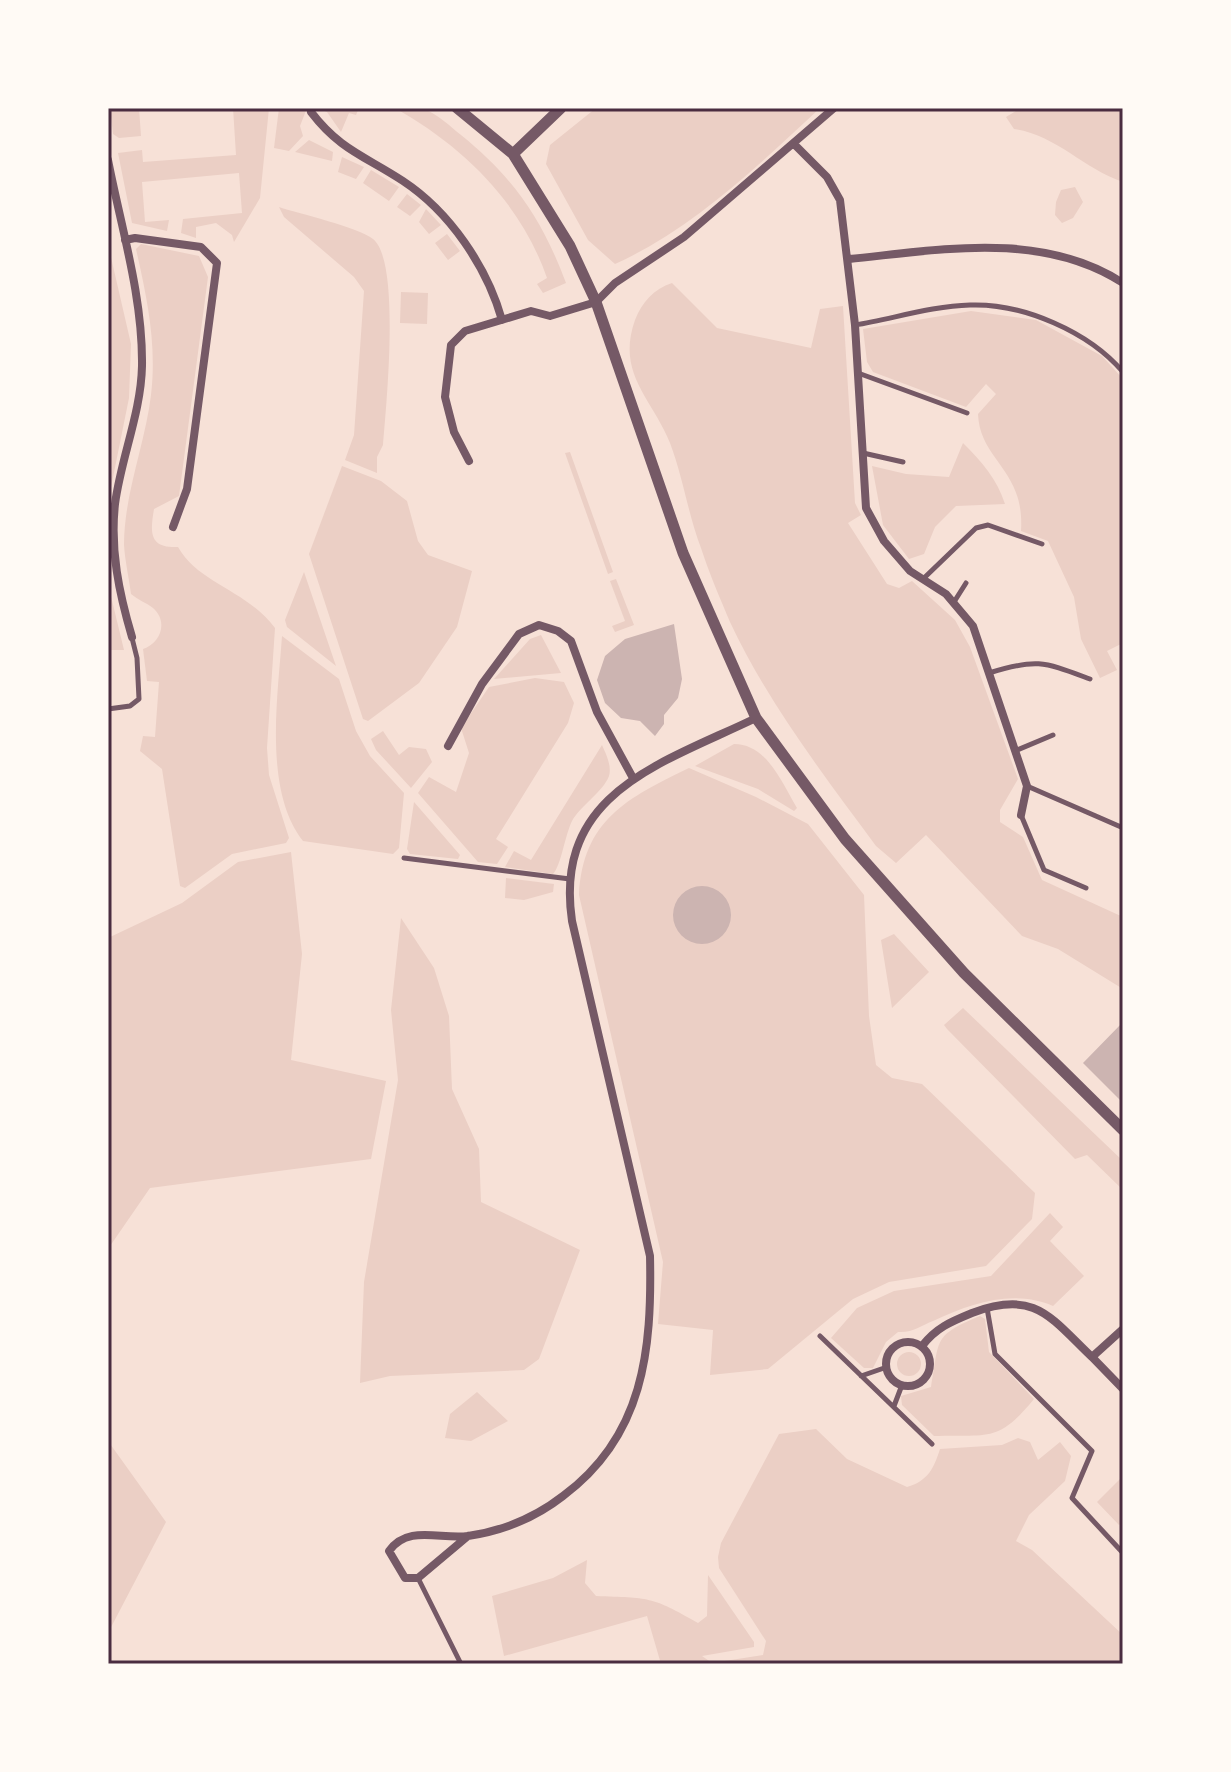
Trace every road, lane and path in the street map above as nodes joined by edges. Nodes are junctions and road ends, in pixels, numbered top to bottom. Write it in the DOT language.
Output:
graph roads {
  1 [pos="457,108"];
  2 [pos="561,108"];
  3 [pos="834,108"];
  4 [pos="311,112"];
  5 [pos="795,145"];
  6 [pos="513,154"];
  7 [pos="108,160"];
  8 [pos="125,240"];
  9 [pos="849,259"];
  10 [pos="1123,283"];
  11 [pos="596,302"];
  12 [pos="502,320"];
  13 [pos="855,325"];
  14 [pos="1123,372"];
  15 [pos="858,373"];
  16 [pos="967,413"];
  17 [pos="863,453"];
  18 [pos="469,461"];
  19 [pos="903,462"];
  20 [pos="173,527"];
  21 [pos="1042,544"];
  22 [pos="923,579"];
  23 [pos="966,583"];
  24 [pos="953,603"];
  25 [pos="132,637"];
  26 [pos="989,673"];
  27 [pos="1090,679"];
  28 [pos="108,709"];
  29 [pos="756,718"];
  30 [pos="1053,735"];
  31 [pos="448,746"];
  32 [pos="1015,751"];
  33 [pos="633,778"];
  34 [pos="1027,786"];
  35 [pos="1021,815"];
  36 [pos="1121,827"];
  37 [pos="404,858"];
  38 [pos="570,879"];
  39 [pos="1086,888"];
  40 [pos="1123,1130"];
  41 [pos="987,1308"];
  42 [pos="1123,1329"];
  43 [pos="820,1336"];
  44 [pos="922,1346"];
  45 [pos="1092,1357"];
  46 [pos="887,1367"];
  47 [pos="861,1376"];
  48 [pos="902,1385"];
  49 [pos="1123,1389"];
  50 [pos="893,1407"];
  51 [pos="932,1444"];
  52 [pos="468,1536"];
  53 [pos="1123,1553"];
  54 [pos="418,1578"];
  55 [pos="461,1664"];
  1 -- 6 [label="street"];
  2 -- 6 [label="street"];
  3 -- 5 [label="street"];
  4 -- 12 [label="street"];
  5 -- 9 [label="street"];
  5 -- 11 [label="street"];
  6 -- 11 [label="street"];
  7 -- 8 [label="street"];
  8 -- 20 [label="street"];
  8 -- 25 [label="street"];
  9 -- 10 [label="street"];
  9 -- 13 [label="street"];
  11 -- 12 [label="street"];
  11 -- 29 [label="street"];
  12 -- 18 [label="street"];
  13 -- 14 [label="lane"];
  13 -- 15 [label="street"];
  15 -- 16 [label="lane"];
  15 -- 17 [label="street"];
  17 -- 19 [label="lane"];
  17 -- 22 [label="street"];
  21 -- 22 [label="lane"];
  22 -- 24 [label="street"];
  23 -- 24 [label="lane"];
  24 -- 26 [label="street"];
  25 -- 28 [label="lane"];
  26 -- 27 [label="lane"];
  26 -- 32 [label="street"];
  29 -- 33 [label="street"];
  29 -- 40 [label="street"];
  30 -- 32 [label="lane"];
  31 -- 33 [label="street"];
  32 -- 34 [label="street"];
  33 -- 38 [label="street"];
  34 -- 35 [label="street"];
  34 -- 36 [label="lane"];
  35 -- 39 [label="lane"];
  37 -- 38 [label="lane"];
  38 -- 52 [label="street"];
  41 -- 44 [label="street"];
  41 -- 45 [label="street"];
  41 -- 53 [label="lane"];
  42 -- 45 [label="street"];
  43 -- 47 [label="lane"];
  44 -- 46 [label="street"];
  44 -- 48 [label="street"];
  45 -- 49 [label="street"];
  46 -- 47 [label="lane"];
  46 -- 48 [label="street"];
  47 -- 50 [label="lane"];
  48 -- 50 [label="lane"];
  50 -- 51 [label="lane"];
  52 -- 54 [label="street"];
  52 -- 54 [label="street"];
  54 -- 55 [label="lane"];
}
